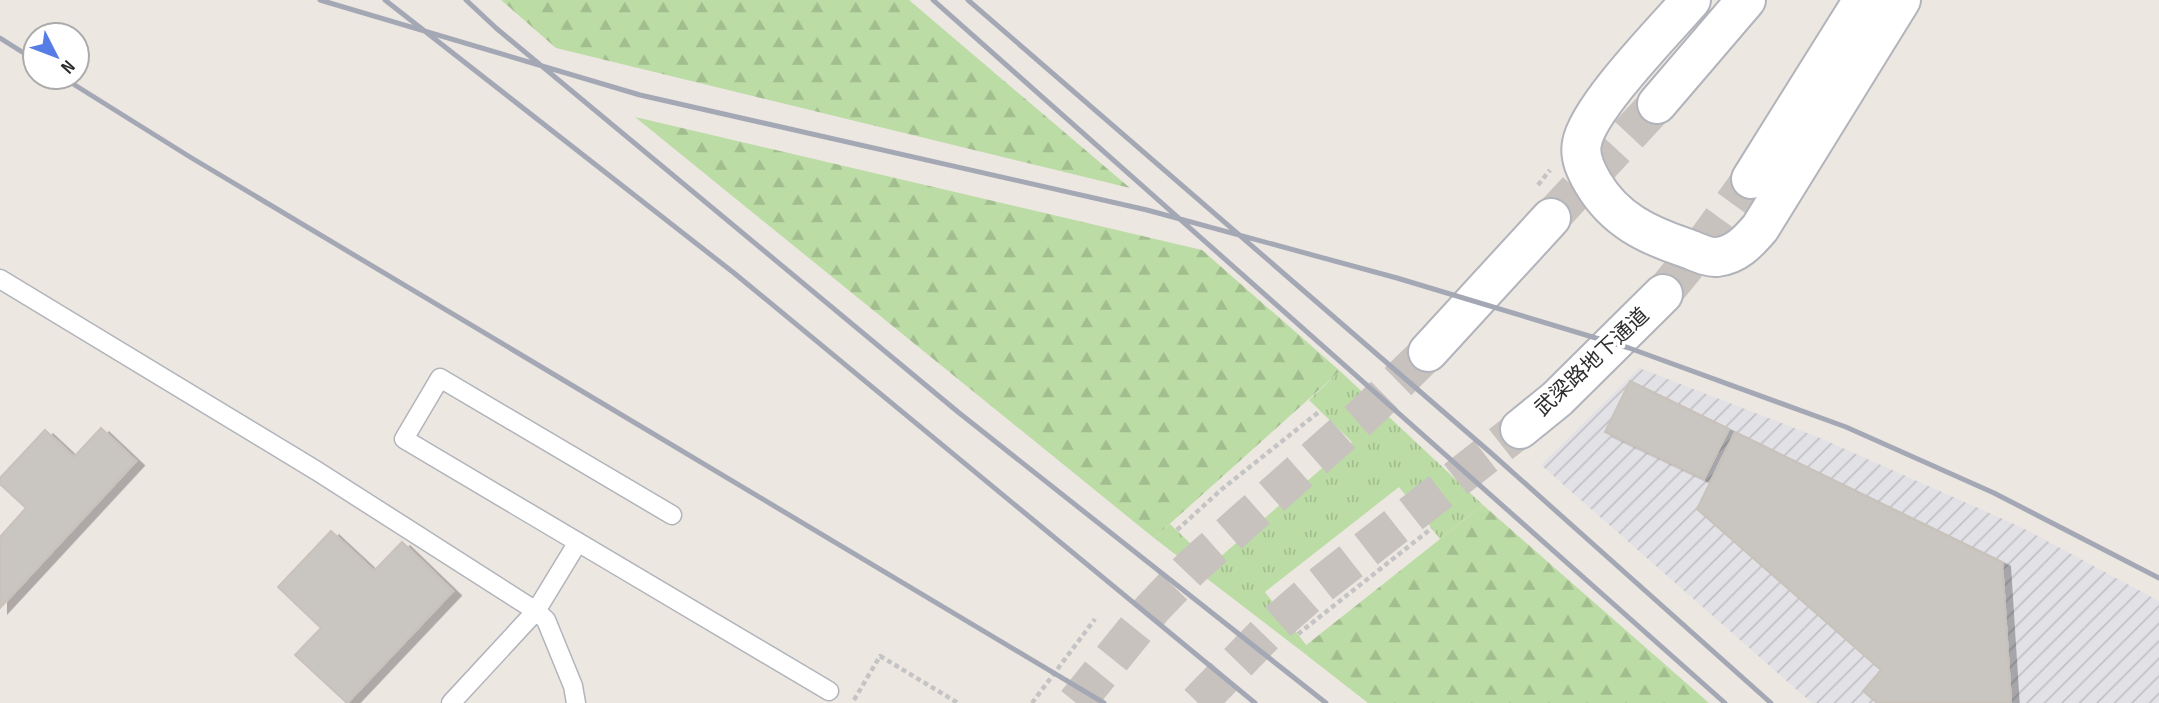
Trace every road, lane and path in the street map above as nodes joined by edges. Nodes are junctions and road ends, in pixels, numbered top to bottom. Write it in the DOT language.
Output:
graph roads {
  1 [pos="1691,0"];
  2 [pos="1746,0"];
  3 [pos="1863,0"];
  4 [pos="1901,0"];
  5 [pos="1657,104"];
  6 [pos="1751,178"];
  7 [pos="1551,218"];
  8 [pos="0,279"];
  9 [pos="1663,294"];
  10 [pos="1428,352"];
  11 [pos="1320,411"];
  12 [pos="1520,429"];
  13 [pos="672,515"];
  14 [pos="1432,528"];
  15 [pos="1177,530"];
  16 [pos="578,542"];
  17 [pos="536,611"];
  18 [pos="1095,619"];
  19 [pos="1298,635"];
  20 [pos="829,691"];
  21 [pos="451,703"];
  22 [pos="576,703"];
  23 [pos="852,703"];
  24 [pos="958,703"];
  25 [pos="1032,703"];
  1 -- 4 [label="main road"];
  2 -- 5 [label="main road"];
  3 -- 6 [label="main road"];
  7 -- 10 [label="main road"];
  8 -- 17 [label="lane"];
  9 -- 12 [label="main road, 武梁路地下通道"];
  11 -- 15 [label="path"];
  13 -- 16 [label="lane"];
  14 -- 19 [label="path"];
  16 -- 17 [label="lane"];
  16 -- 20 [label="lane"];
  17 -- 21 [label="lane"];
  17 -- 22 [label="lane"];
  18 -- 25 [label="path"];
  23 -- 24 [label="path"];
}
